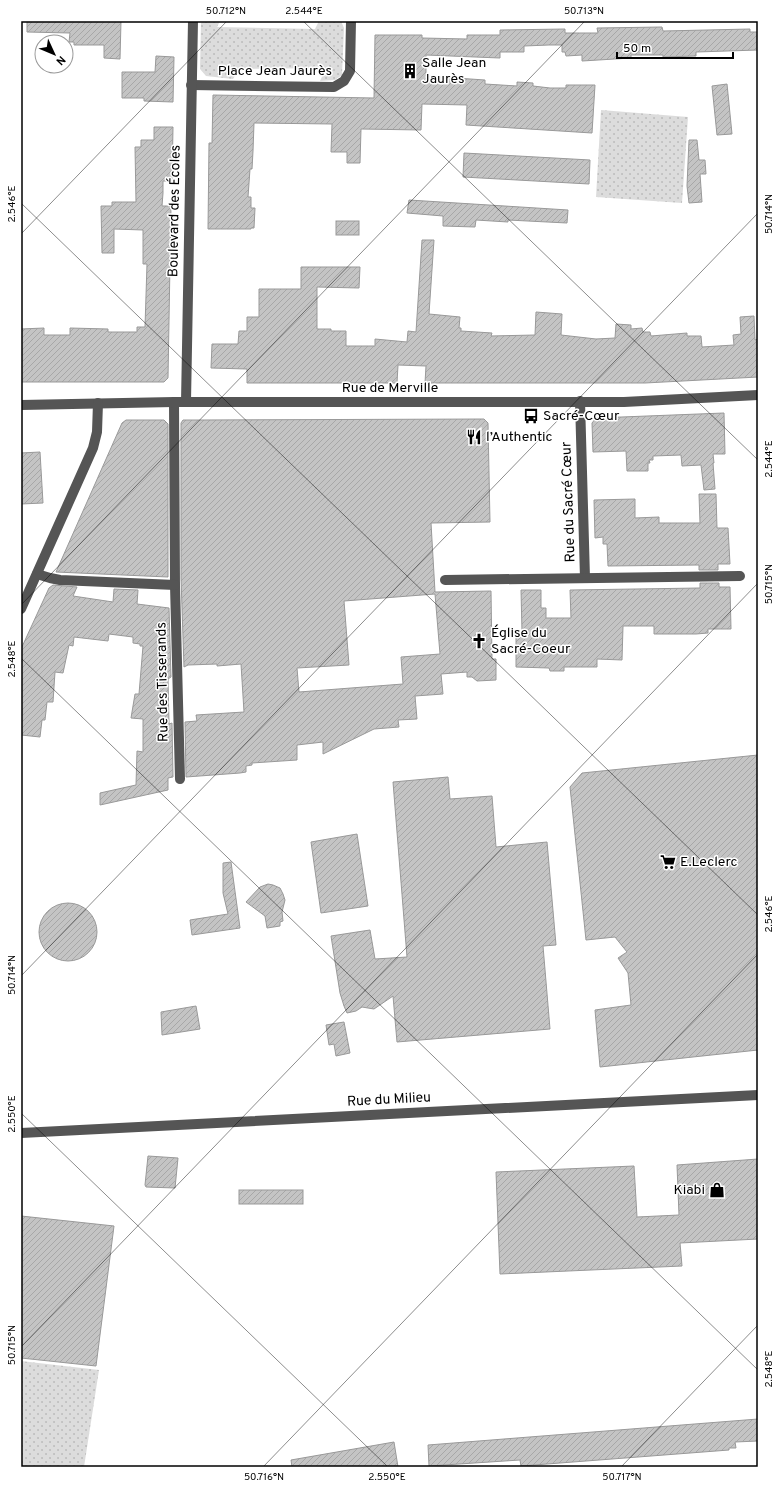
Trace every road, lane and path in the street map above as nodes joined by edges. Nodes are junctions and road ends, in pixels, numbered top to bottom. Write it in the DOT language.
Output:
graph roads {
  1 [pos="192,21"];
  2 [pos="351,21"];
  3 [pos="191,85"];
  4 [pos="758,395"];
  5 [pos="580,401"];
  6 [pos="174,402"];
  7 [pos="186,402"];
  8 [pos="98,403"];
  9 [pos="21,405"];
  10 [pos="37,574"];
  11 [pos="740,576"];
  12 [pos="585,578"];
  13 [pos="445,580"];
  14 [pos="175,585"];
  15 [pos="21,609"];
  16 [pos="180,779"];
  17 [pos="758,1095"];
  18 [pos="21,1133"];
  1 -- 3 [label="street, Boulevard des Écoles"];
  2 -- 3 [label="street, Place Jean Jaurès"];
  3 -- 7 [label="street, Boulevard des Écoles"];
  4 -- 5 [label="street, Rue de Merville"];
  5 -- 7 [label="street, Rue de Merville"];
  5 -- 12 [label="street, Rue du Sacré Cœur"];
  6 -- 7 [label="street, Rue de Merville"];
  6 -- 8 [label="street, Rue de Merville"];
  6 -- 14 [label="street, Rue des Tisserands"];
  8 -- 9 [label="street, Rue de Merville"];
  8 -- 10 [label="street"];
  10 -- 14 [label="street"];
  10 -- 15 [label="street"];
  11 -- 12 [label="street, Rue du Sacré Cœur"];
  12 -- 13 [label="street, Rue du Sacré Cœur"];
  14 -- 16 [label="street, Rue des Tisserands"];
  17 -- 18 [label="street, Rue du Milieu"];
}
